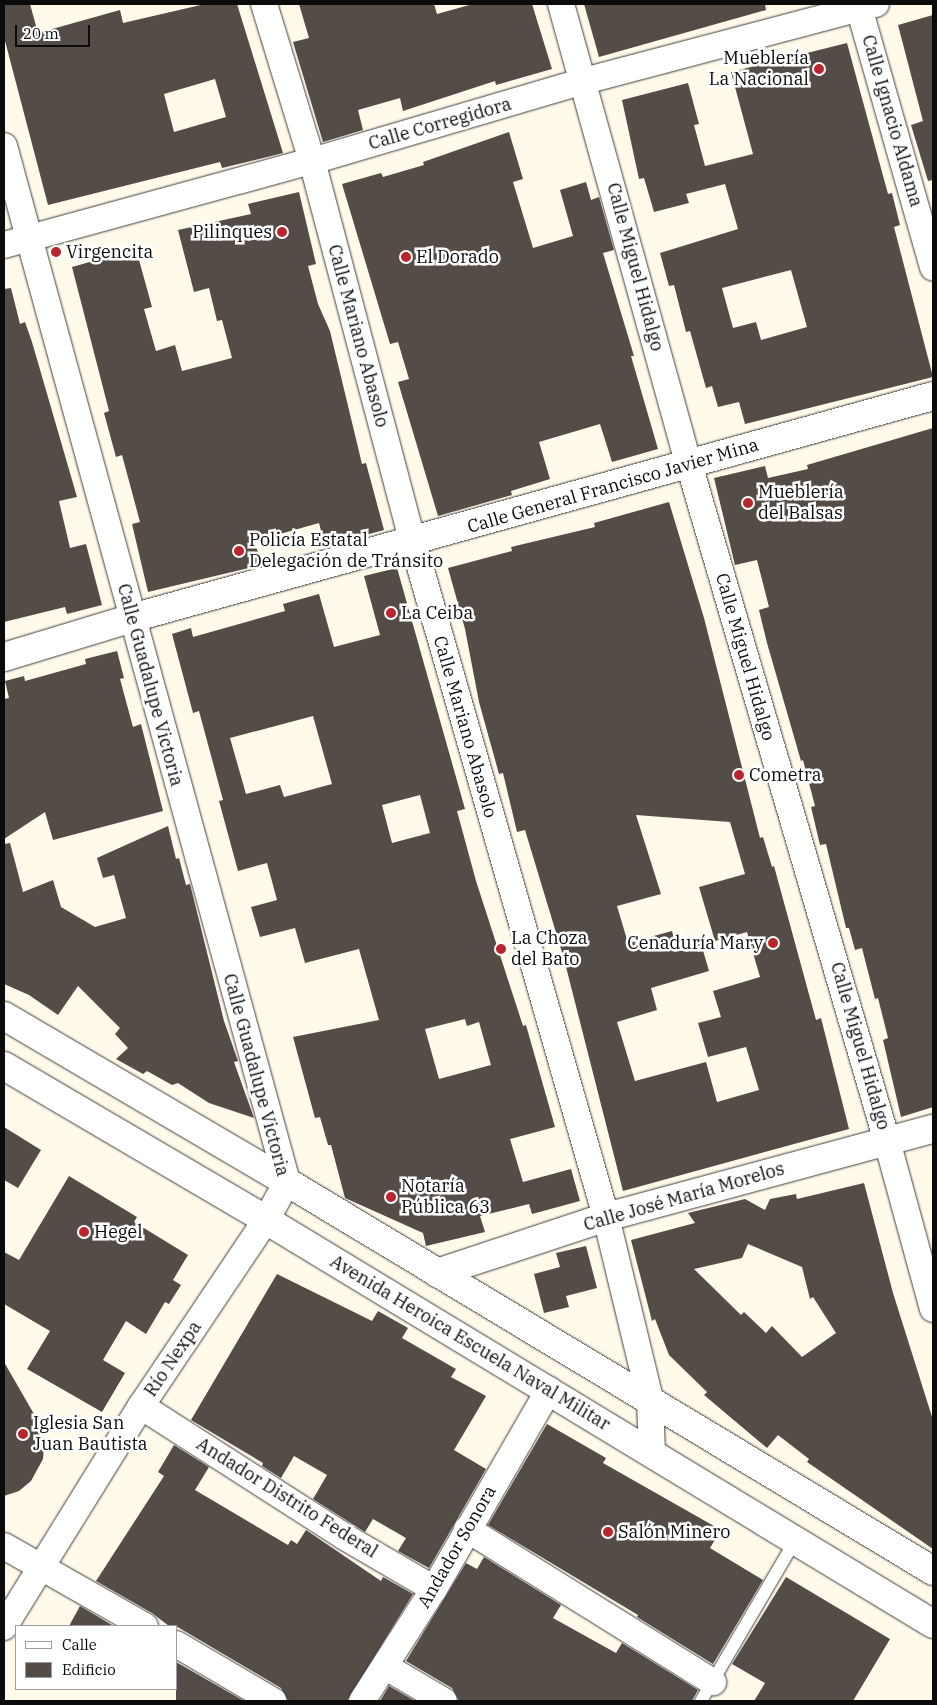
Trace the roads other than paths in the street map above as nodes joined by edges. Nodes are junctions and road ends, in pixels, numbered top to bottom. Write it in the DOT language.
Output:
graph roads {
  1 [pos="264,4"];
  2 [pos="561,4"];
  3 [pos="864,5"];
  4 [pos="584,81"];
  5 [pos="4,146"];
  6 [pos="312,162"];
  7 [pos="30,238"];
  8 [pos="4,245"];
  9 [pos="933,268"];
  10 [pos="933,396"];
  11 [pos="689,464"];
  12 [pos="412,542"];
  13 [pos="132,618"];
  14 [pos="4,657"];
  15 [pos="4,1016"];
  16 [pos="4,1066"];
  17 [pos="933,1129"];
  18 [pos="887,1140"];
  19 [pos="286,1182"];
  20 [pos="606,1217"];
  21 [pos="266,1220"];
  22 [pos="437,1273"];
  23 [pos="933,1309"];
  24 [pos="549,1390"];
  25 [pos="650,1400"];
  26 [pos="141,1406"];
  27 [pos="652,1453"];
  28 [pos="467,1529"];
  29 [pos="795,1540"];
  30 [pos="4,1546"];
  31 [pos="39,1567"];
  32 [pos="933,1571"];
  33 [pos="434,1589"];
  34 [pos="933,1624"];
  35 [pos="143,1625"];
  36 [pos="4,1628"];
  37 [pos="178,1645"];
  38 [pos="386,1667"];
  39 [pos="707,1691"];
  40 [pos="273,1701"];
  41 [pos="362,1701"];
  42 [pos="444,1701"];
  1 -- 6 [label="street, Calle Mariano Abasolo"];
  2 -- 4 [label="street, Calle Miguel Hidalgo"];
  3 -- 4 [label="street, Calle Corregidora"];
  3 -- 9 [label="street, Calle Ignacio Aldama"];
  4 -- 6 [label="street, Calle Corregidora"];
  4 -- 11 [label="street, Calle Miguel Hidalgo"];
  5 -- 7 [label="street, Calle Guadalupe Victoria"];
  6 -- 7 [label="street, Calle Corregidora"];
  6 -- 12 [label="street, Calle Mariano Abasolo"];
  7 -- 8 [label="street, Calle Corregidora"];
  7 -- 13 [label="street, Calle Guadalupe Victoria"];
  10 -- 11 [label="street, Calle General Francisco Javier Mina"];
  11 -- 12 [label="street, Calle General Francisco Javier Mina"];
  11 -- 18 [label="street, Calle Miguel Hidalgo"];
  12 -- 13 [label="street, Calle General Francisco Javier Mina"];
  12 -- 20 [label="street, Calle Mariano Abasolo"];
  13 -- 14 [label="street, Calle General Francisco Javier Mina"];
  13 -- 19 [label="street, Calle Guadalupe Victoria"];
  15 -- 19 [label="street"];
  16 -- 21 [label="street, Avenida Heroica Escuela Naval Militar"];
  17 -- 18 [label="street, Calle José María Morelos"];
  18 -- 20 [label="street, Calle José María Morelos"];
  18 -- 23 [label="street, Calle Miguel Hidalgo"];
  19 -- 21 [label="street, Calle Guadalupe Victoria"];
  19 -- 22 [label="street"];
  20 -- 22 [label="street, Calle José María Morelos"];
  20 -- 25 [label="street, Calle Mariano Abasolo"];
  21 -- 24 [label="street, Avenida Heroica Escuela Naval Militar"];
  21 -- 26 [label="street, Río Nexpa"];
  22 -- 25 [label="street"];
  24 -- 27 [label="street, Avenida Heroica Escuela Naval Militar"];
  24 -- 28 [label="street, Andador Sonora"];
  25 -- 27 [label="street, Calle Mariano Abasolo"];
  25 -- 32 [label="street"];
  26 -- 31 [label="street, Río Nexpa"];
  26 -- 33 [label="street, Andador Distrito Federal"];
  27 -- 29 [label="street, Avenida Heroica Escuela Naval Militar"];
  28 -- 33 [label="street, Andador Sonora"];
  28 -- 39 [label="street"];
  29 -- 34 [label="street, Avenida Heroica Escuela Naval Militar"];
  29 -- 39 [label="lane"];
  30 -- 31 [label="street"];
  31 -- 35 [label="street"];
  31 -- 36 [label="street, Río Nexpa"];
  33 -- 38 [label="street, Andador Sonora"];
  37 -- 40 [label="street"];
  38 -- 41 [label="street, Andador Sonora"];
  38 -- 42 [label="street"];
}
